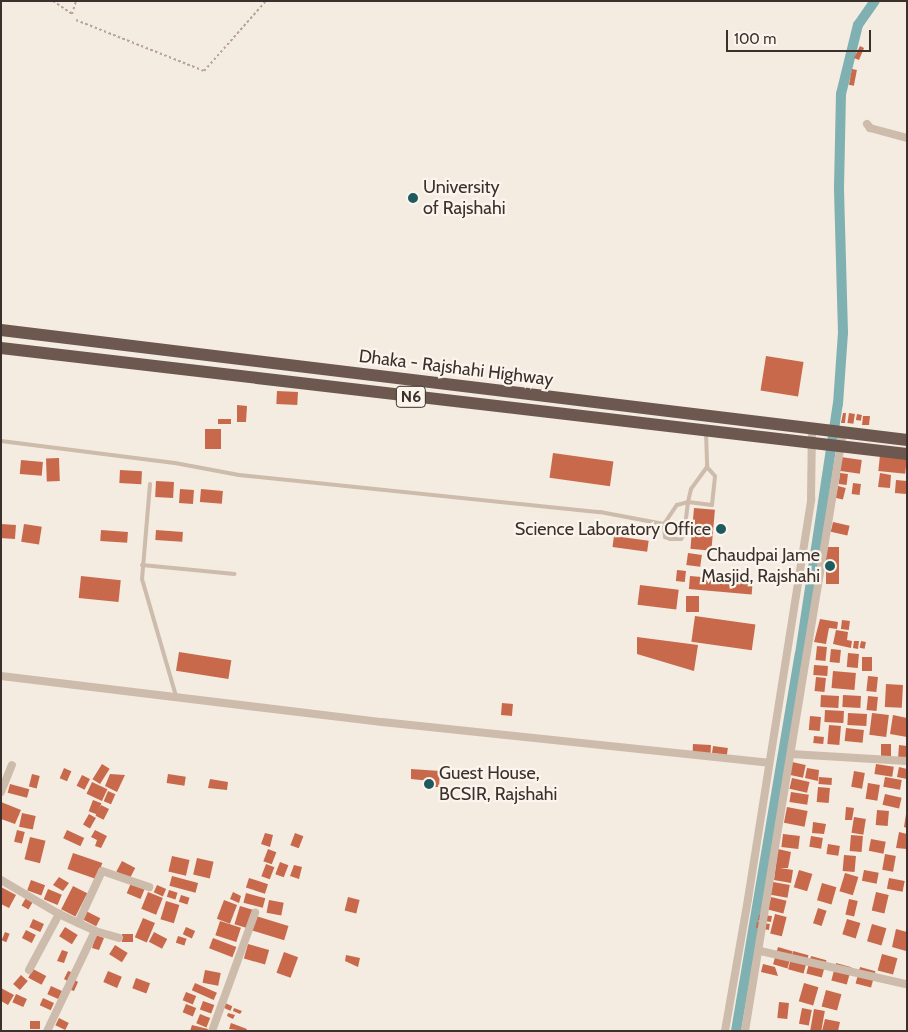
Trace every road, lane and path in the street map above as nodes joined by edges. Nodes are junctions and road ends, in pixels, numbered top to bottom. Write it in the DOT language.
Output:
graph roads {
  1 [pos="53,1"];
  2 [pos="76,1"];
  3 [pos="266,1"];
  4 [pos="76,20"];
  5 [pos="867,124"];
  6 [pos="907,138"];
  7 [pos="1,330"];
  8 [pos="1,348"];
  9 [pos="816,428"];
  10 [pos="706,430"];
  11 [pos="843,432"];
  12 [pos="907,440"];
  13 [pos="1,441"];
  14 [pos="816,443"];
  15 [pos="840,446"];
  16 [pos="907,454"];
  17 [pos="707,467"];
  18 [pos="150,484"];
  19 [pos="688,502"];
  20 [pos="664,524"];
  21 [pos="142,565"];
  22 [pos="235,574"];
  23 [pos="1,676"];
  24 [pos="176,696"];
  25 [pos="791,754"];
  26 [pos="907,761"];
  27 [pos="769,763"];
  28 [pos="12,765"];
  29 [pos="1,792"];
  30 [pos="1,880"];
  31 [pos="149,887"];
  32 [pos="255,913"];
  33 [pos="59,914"];
  34 [pos="78,923"];
  35 [pos="95,931"];
  36 [pos="119,938"];
  37 [pos="760,951"];
  38 [pos="29,970"];
  39 [pos="906,984"];
  40 [pos="47,1031"];
  41 [pos="212,1031"];
  42 [pos="724,1031"];
  43 [pos="745,1031"];
  1 -- 2 [label="path"];
  3 -- 4 [label="path"];
  5 -- 6 [label="street"];
  7 -- 9 [label="highway, Dhaka - Rajshahi Highway / N6"];
  8 -- 10 [label="highway, Dhaka - Rajshahi Highway / N6"];
  9 -- 11 [label="highway, Dhaka - Rajshahi Highway / N6"];
  9 -- 14 [label="street"];
  10 -- 14 [label="highway, Dhaka - Rajshahi Highway / N6"];
  10 -- 17 [label="lane"];
  11 -- 12 [label="highway, Dhaka - Rajshahi Highway / N6"];
  11 -- 15 [label="street"];
  13 -- 20 [label="lane"];
  14 -- 15 [label="highway, Dhaka - Rajshahi Highway / N6"];
  14 -- 27 [label="street"];
  15 -- 16 [label="highway, Dhaka - Rajshahi Highway / N6"];
  15 -- 25 [label="street"];
  17 -- 19 [label="lane"];
  17 -- 19 [label="lane"];
  18 -- 21 [label="lane"];
  19 -- 20 [label="lane"];
  19 -- 20 [label="lane"];
  21 -- 22 [label="lane"];
  21 -- 24 [label="lane"];
  23 -- 24 [label="street"];
  24 -- 27 [label="street"];
  25 -- 26 [label="street"];
  25 -- 37 [label="street"];
  27 -- 42 [label="street"];
  28 -- 29 [label="street"];
  30 -- 33 [label="street"];
  31 -- 34 [label="street"];
  32 -- 41 [label="street"];
  33 -- 34 [label="street"];
  33 -- 38 [label="street"];
  34 -- 35 [label="street"];
  35 -- 36 [label="street"];
  35 -- 40 [label="street"];
  37 -- 39 [label="street"];
  37 -- 43 [label="street"];
}
